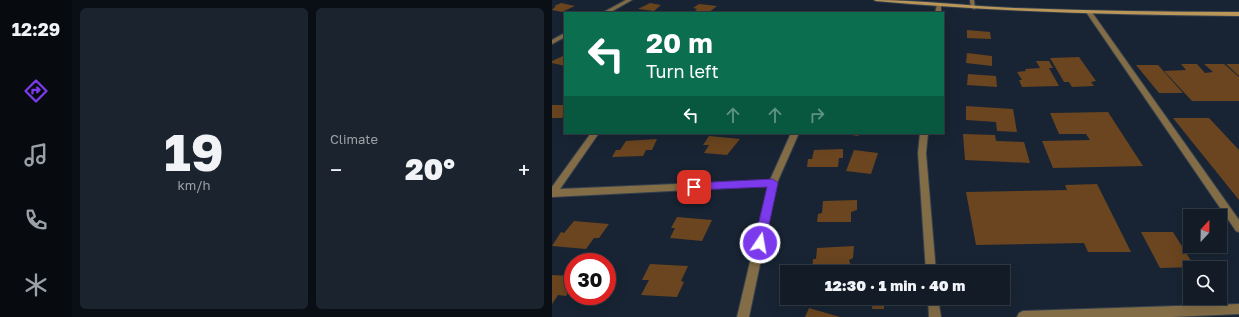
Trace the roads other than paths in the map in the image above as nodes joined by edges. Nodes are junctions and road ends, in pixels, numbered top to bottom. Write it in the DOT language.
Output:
graph roads {
  1 [pos="630,0"];
  2 [pos="876,0"];
  3 [pos="972,0"];
  4 [pos="939,6"];
  5 [pos="973,8"];
  6 [pos="607,12"];
  7 [pos="938,12"];
  8 [pos="1089,12"];
  9 [pos="1239,14"];
  10 [pos="564,36"];
  11 [pos="552,42"];
  12 [pos="594,134"];
  13 [pos="795,134"];
  14 [pos="924,134"];
  15 [pos="773,183"];
  16 [pos="552,193"];
  17 [pos="1239,228"];
  18 [pos="930,265"];
  19 [pos="934,305"];
  20 [pos="1239,309"];
  21 [pos="743,317"];
  22 [pos="935,317"];
  23 [pos="1023,317"];
  1 -- 6 [label="street"];
  2 -- 4 [label="street"];
  3 -- 5 [label="street"];
  4 -- 5 [label="street"];
  4 -- 7 [label="street"];
  5 -- 8 [label="street"];
  8 -- 9 [label="street"];
  8 -- 17 [label="street"];
  10 -- 11 [label="street"];
  12 -- 16 [label="street"];
  13 -- 15 [label="street"];
  14 -- 18 [label="street"];
  15 -- 16 [label="street"];
  15 -- 21 [label="street"];
  19 -- 22 [label="street"];
  20 -- 23 [label="street"];
}
